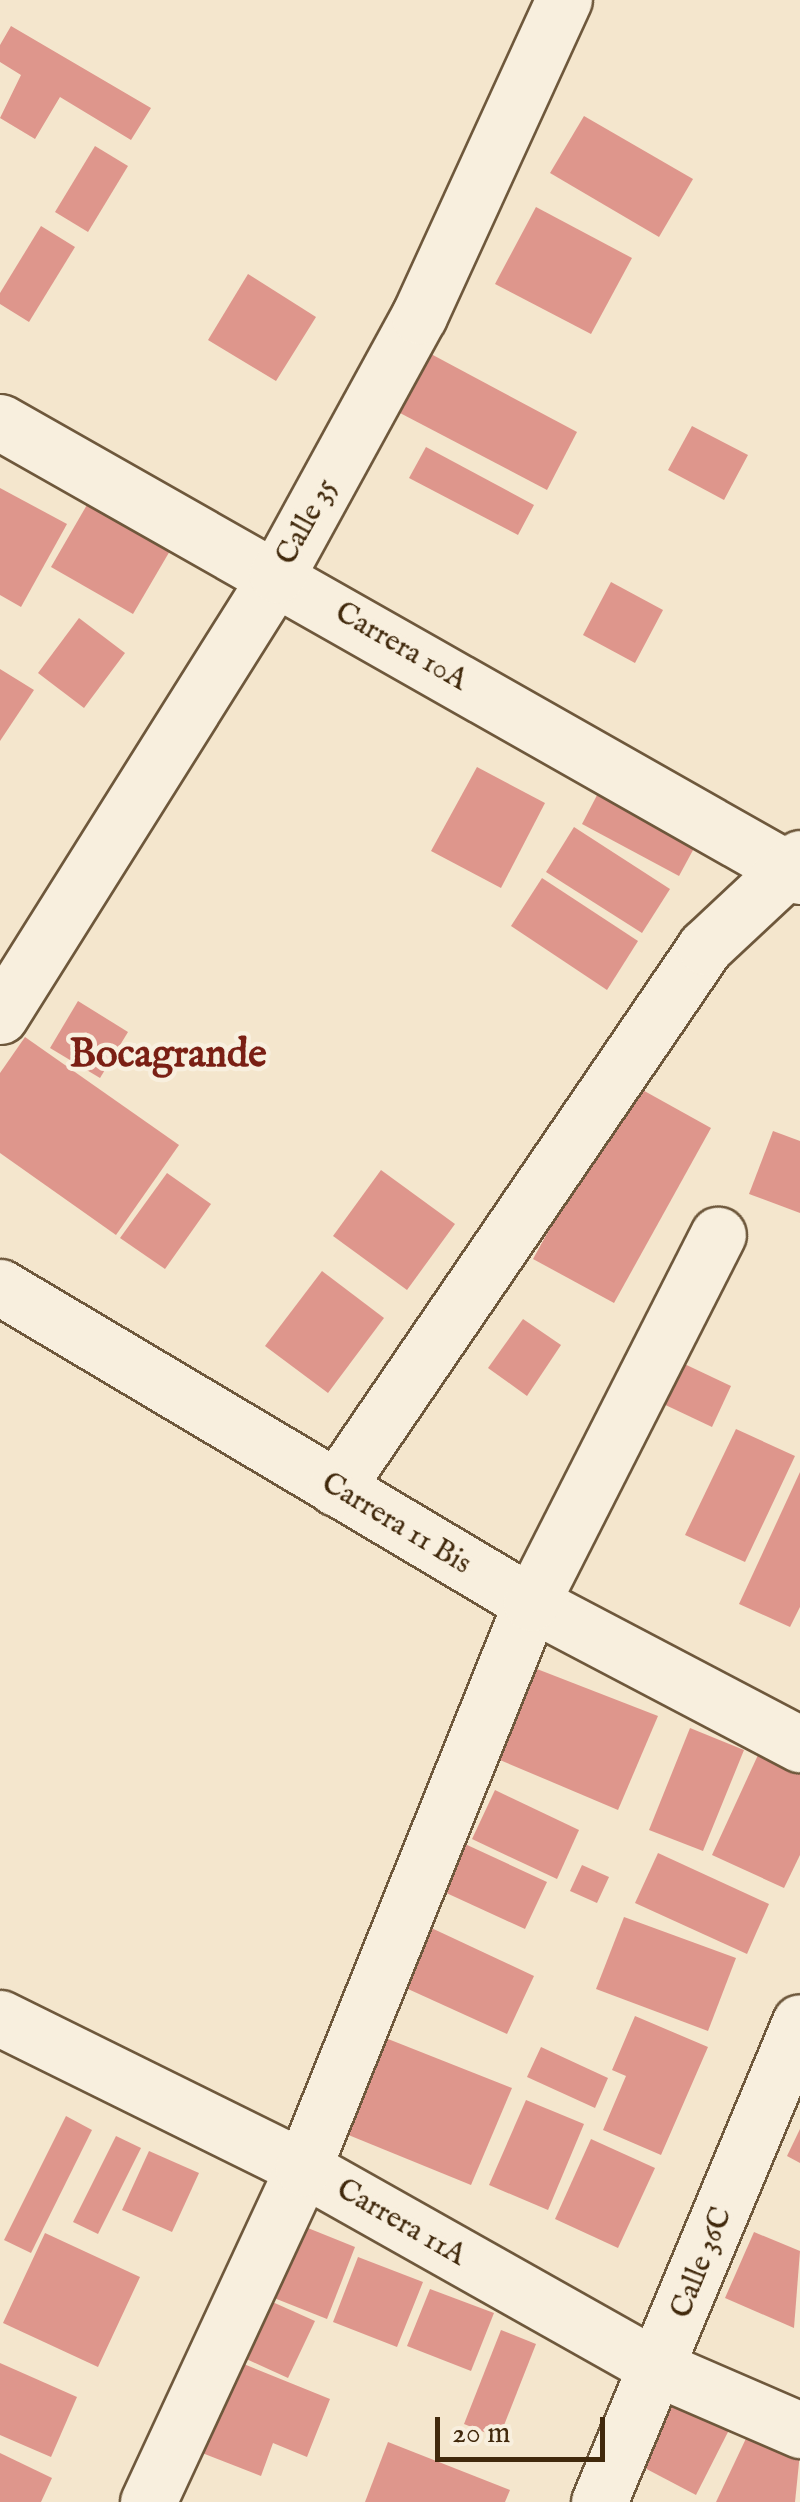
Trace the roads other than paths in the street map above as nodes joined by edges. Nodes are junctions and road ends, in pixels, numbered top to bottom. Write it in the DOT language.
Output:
graph roads {
  1 [pos="564,0"];
  2 [pos="0,422"];
  3 [pos="277,576"];
  4 [pos="797,869"];
  5 [pos="0,1016"];
  6 [pos="718,1235"];
  7 [pos="0,1287"];
  8 [pos="336,1488"];
  9 [pos="530,1603"];
  10 [pos="800,1744"];
  11 [pos="0,2018"];
  12 [pos="800,2022"];
  13 [pos="303,2168"];
  14 [pos="659,2370"];
  15 [pos="800,2430"];
  16 [pos="148,2502"];
  17 [pos="600,2502"];
  1 -- 3 [label="street, Calle 35"];
  2 -- 3 [label="street, Carrera 10A"];
  3 -- 4 [label="street, Carrera 10A"];
  3 -- 5 [label="street, Calle 35"];
  4 -- 8 [label="street"];
  6 -- 9 [label="street"];
  7 -- 8 [label="street, Carrera 11 Bis"];
  8 -- 9 [label="street, Carrera 11 Bis"];
  9 -- 10 [label="street, Carrera 11 Bis"];
  9 -- 13 [label="street"];
  11 -- 13 [label="street, Carrera 11A"];
  12 -- 14 [label="street, Calle 36C"];
  13 -- 14 [label="street, Carrera 11A"];
  13 -- 16 [label="street"];
  14 -- 15 [label="street, Carrera 11A"];
  14 -- 17 [label="street, Calle 36C"];
}
